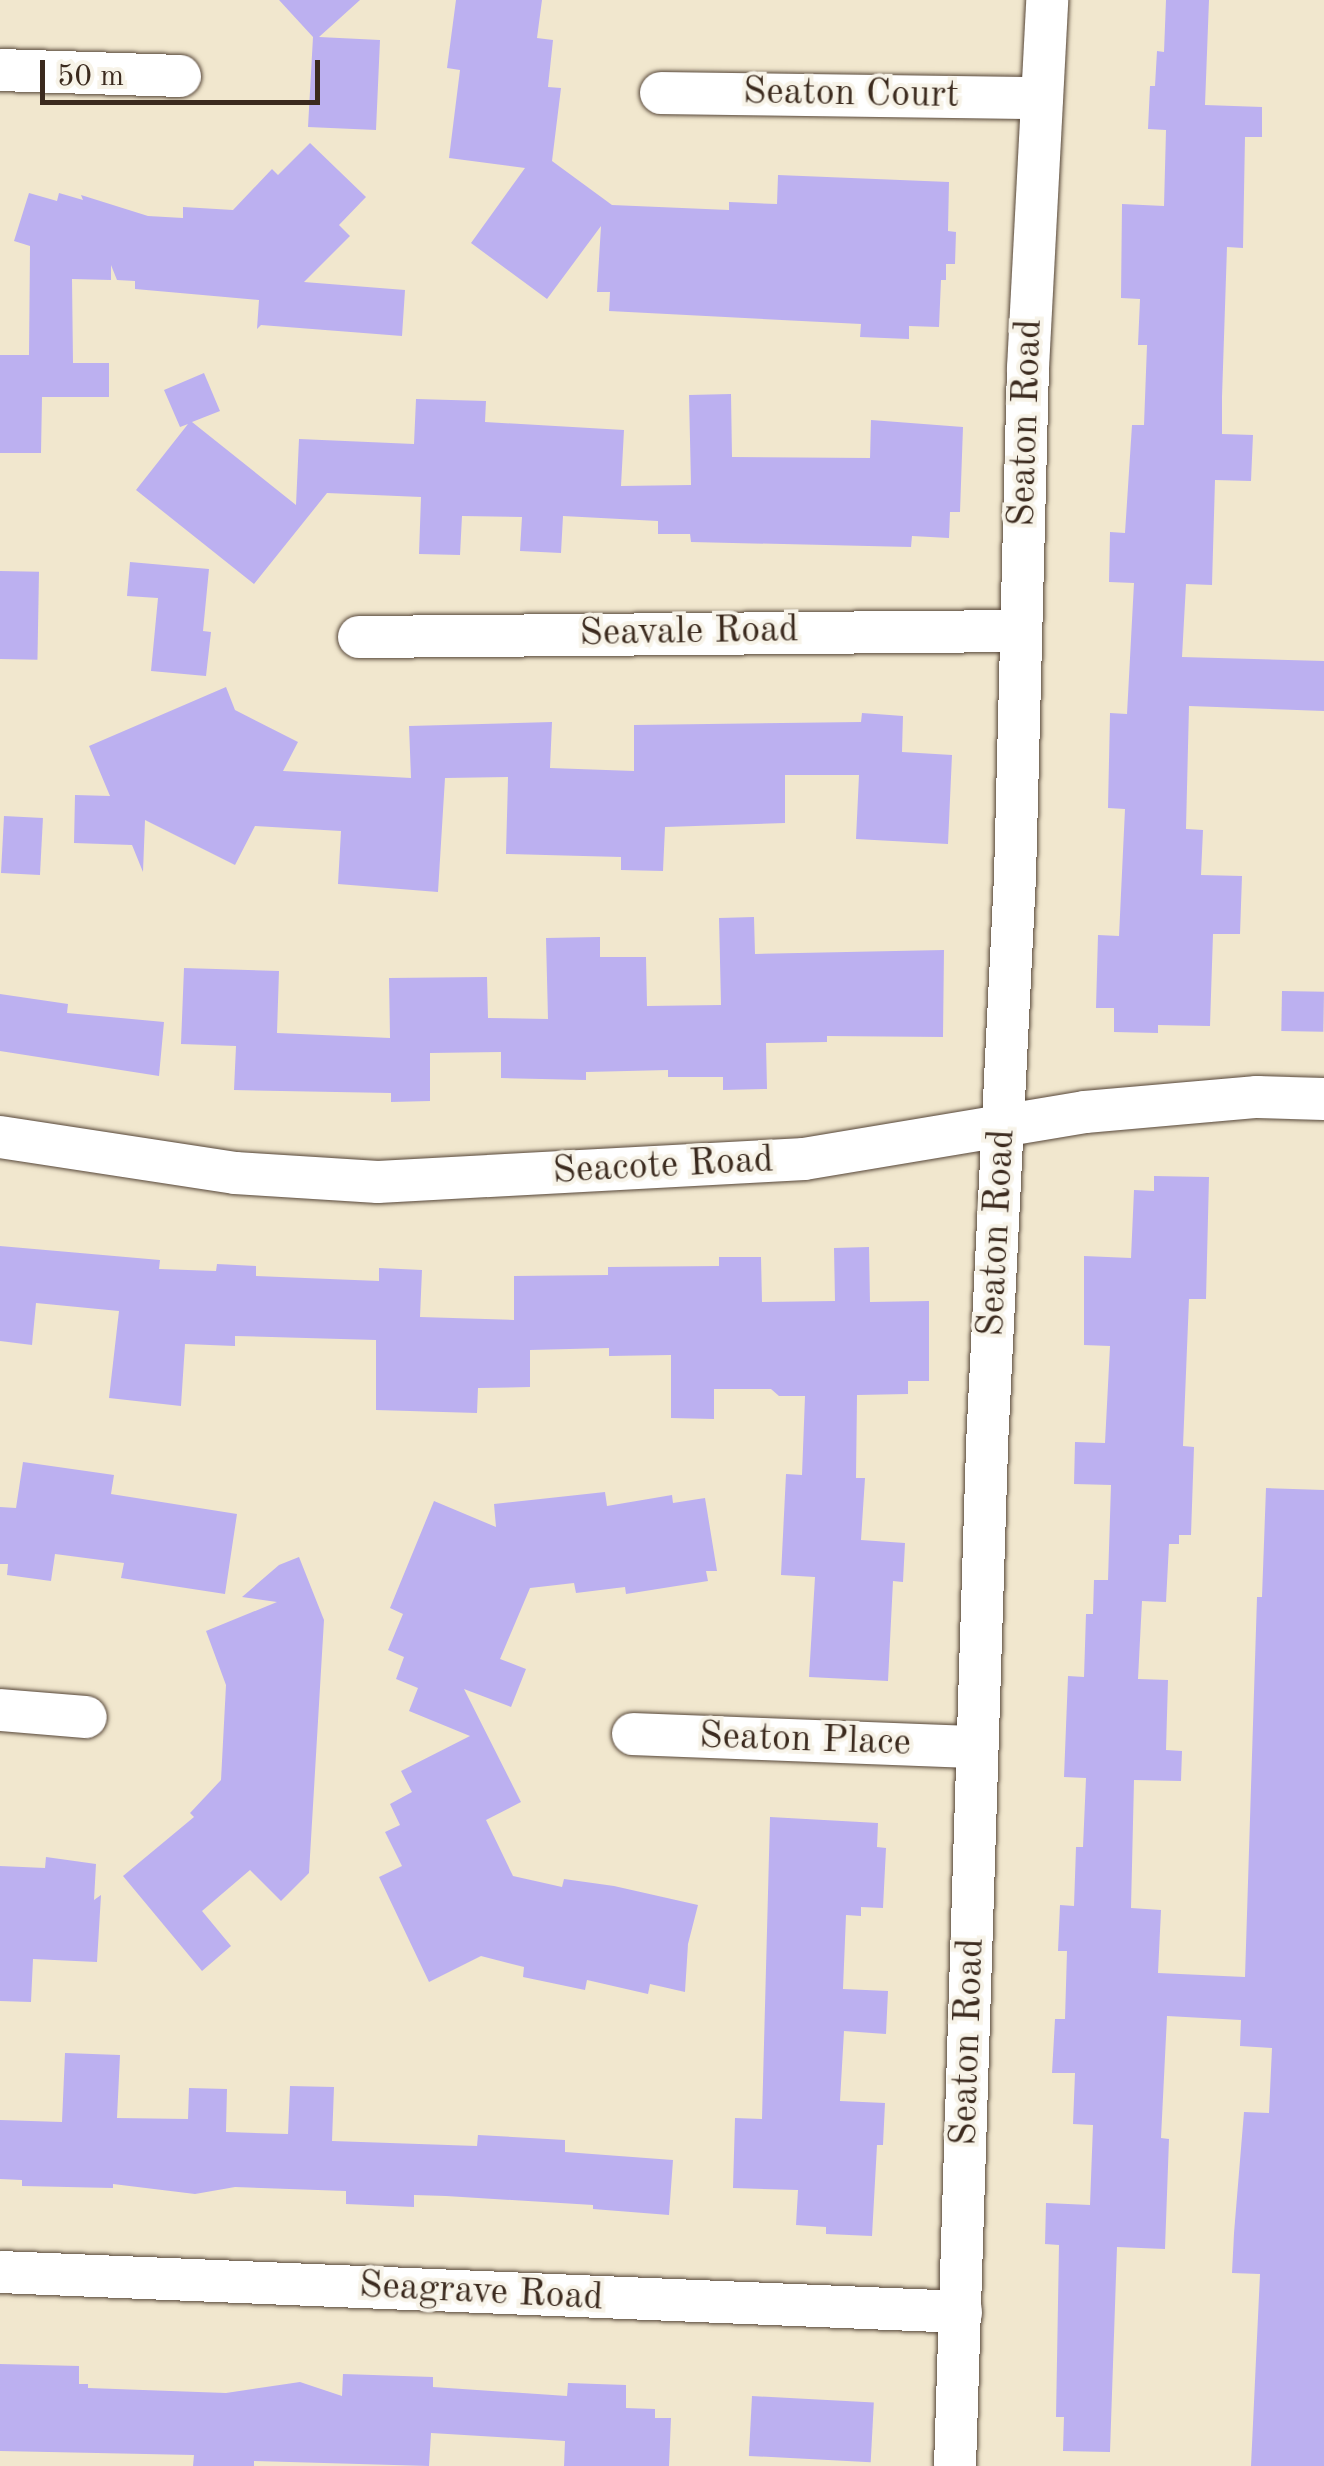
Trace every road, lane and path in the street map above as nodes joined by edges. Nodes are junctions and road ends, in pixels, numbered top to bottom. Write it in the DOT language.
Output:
graph roads {
  1 [pos="1047,0"];
  2 [pos="0,70"];
  3 [pos="180,76"];
  4 [pos="661,93"];
  5 [pos="1042,98"];
  6 [pos="1019,631"];
  7 [pos="359,636"];
  8 [pos="1324,1099"];
  9 [pos="1004,1127"];
  10 [pos="0,1137"];
  11 [pos="0,1710"];
  12 [pos="86,1716"];
  13 [pos="633,1734"];
  14 [pos="977,1747"];
  15 [pos="0,2272"];
  16 [pos="961,2312"];
  17 [pos="955,2466"];
  1 -- 5 [label="street, Seaton Road"];
  2 -- 3 [label="street"];
  4 -- 5 [label="street, Seaton Court"];
  5 -- 6 [label="street, Seaton Road"];
  6 -- 7 [label="street, Seavale Road"];
  6 -- 9 [label="street, Seaton Road"];
  8 -- 9 [label="street, Seacote Road"];
  9 -- 10 [label="street, Seacote Road"];
  9 -- 14 [label="street, Seaton Road"];
  11 -- 12 [label="street"];
  13 -- 14 [label="street, Seaton Place"];
  14 -- 16 [label="street, Seaton Road"];
  15 -- 16 [label="street, Seagrave Road"];
  16 -- 17 [label="street, Seaton Road"];
}
